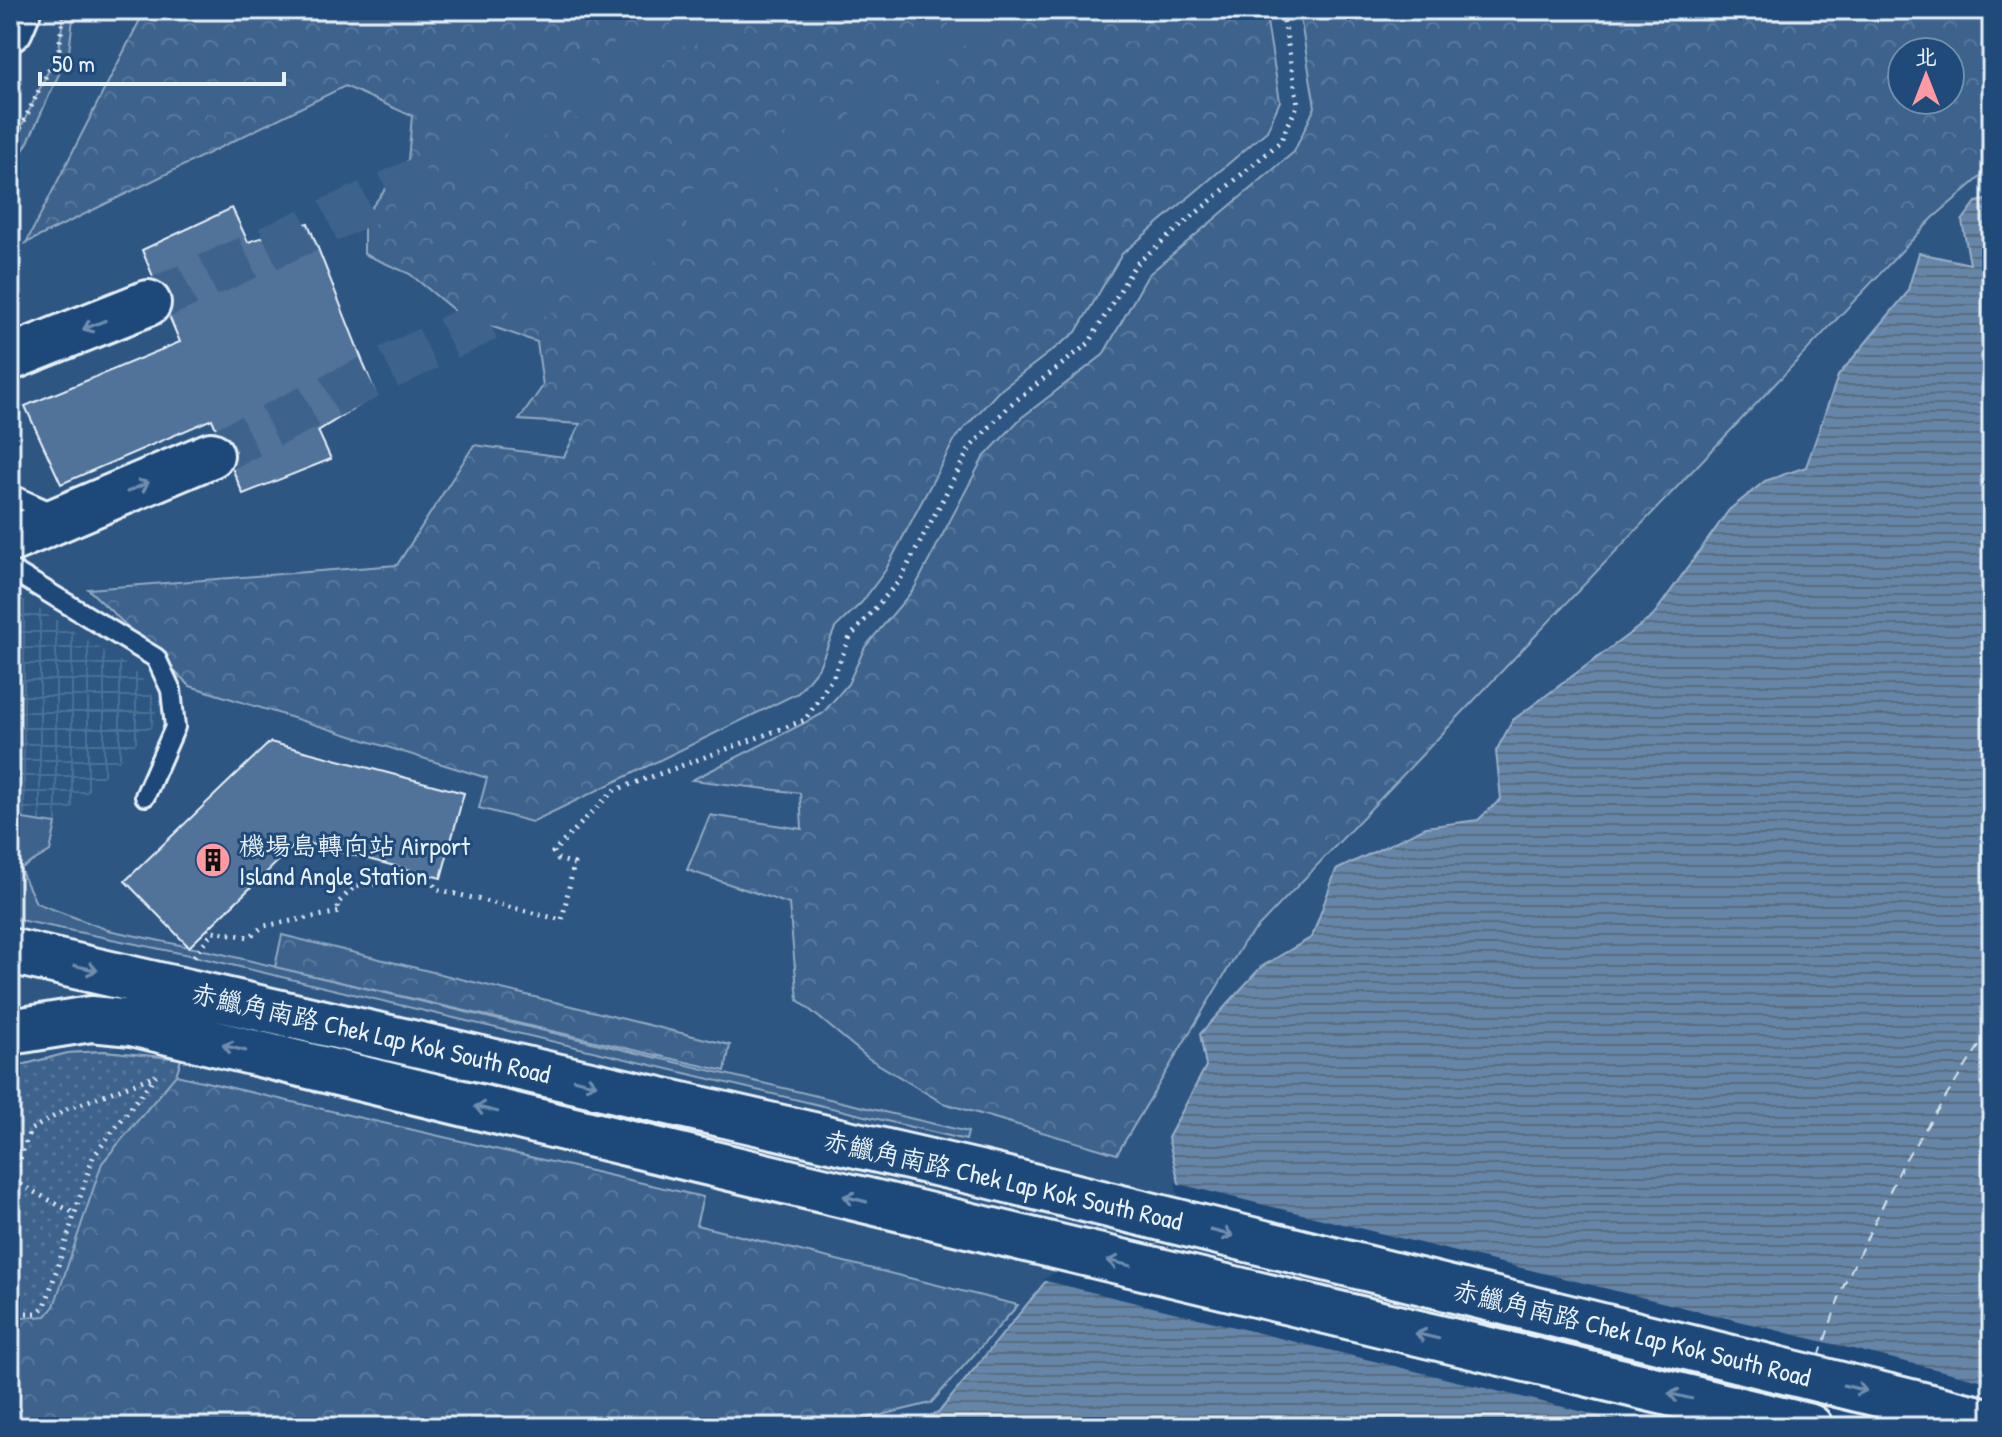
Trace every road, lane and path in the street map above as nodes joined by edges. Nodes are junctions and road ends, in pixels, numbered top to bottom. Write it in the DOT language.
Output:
graph roads {
  1 [pos="18,10"];
  2 [pos="64,10"];
  3 [pos="1282,10"];
  4 [pos="10,29"];
  5 [pos="10,150"];
  6 [pos="148,303"];
  7 [pos="20,358"];
  8 [pos="211,455"];
  9 [pos="10,494"];
  10 [pos="26,539"];
  11 [pos="145,796"];
  12 [pos="198,949"];
  13 [pos="10,951"];
  14 [pos="10,1032"];
  15 [pos="164,1063"];
  16 [pos="156,1075"];
  17 [pos="13,1181"];
  18 [pos="10,1189"];
  19 [pos="76,1214"];
  20 [pos="10,1313"];
  21 [pos="1992,1422"];
  22 [pos="1810,1427"];
  1 -- 4 [label="main road"];
  2 -- 5 [label="path"];
  3 -- 12 [label="path"];
  6 -- 7 [label="main road, one-way"];
  10 -- 8 [label="main road, one-way"];
  9 -- 10 [label="lane"];
  10 -- 11 [label="lane"];
  13 -- 21 [label="main road, 赤鱲角南路 Chek Lap Kok South Road, one-way"];
  22 -- 14 [label="main road, 赤鱲角南路 Chek Lap Kok South Road, one-way"];
  15 -- 16 [label="path"];
  16 -- 17 [label="path"];
  16 -- 19 [label="path"];
  17 -- 18 [label="path"];
  17 -- 19 [label="path"];
  19 -- 20 [label="path"];
}
